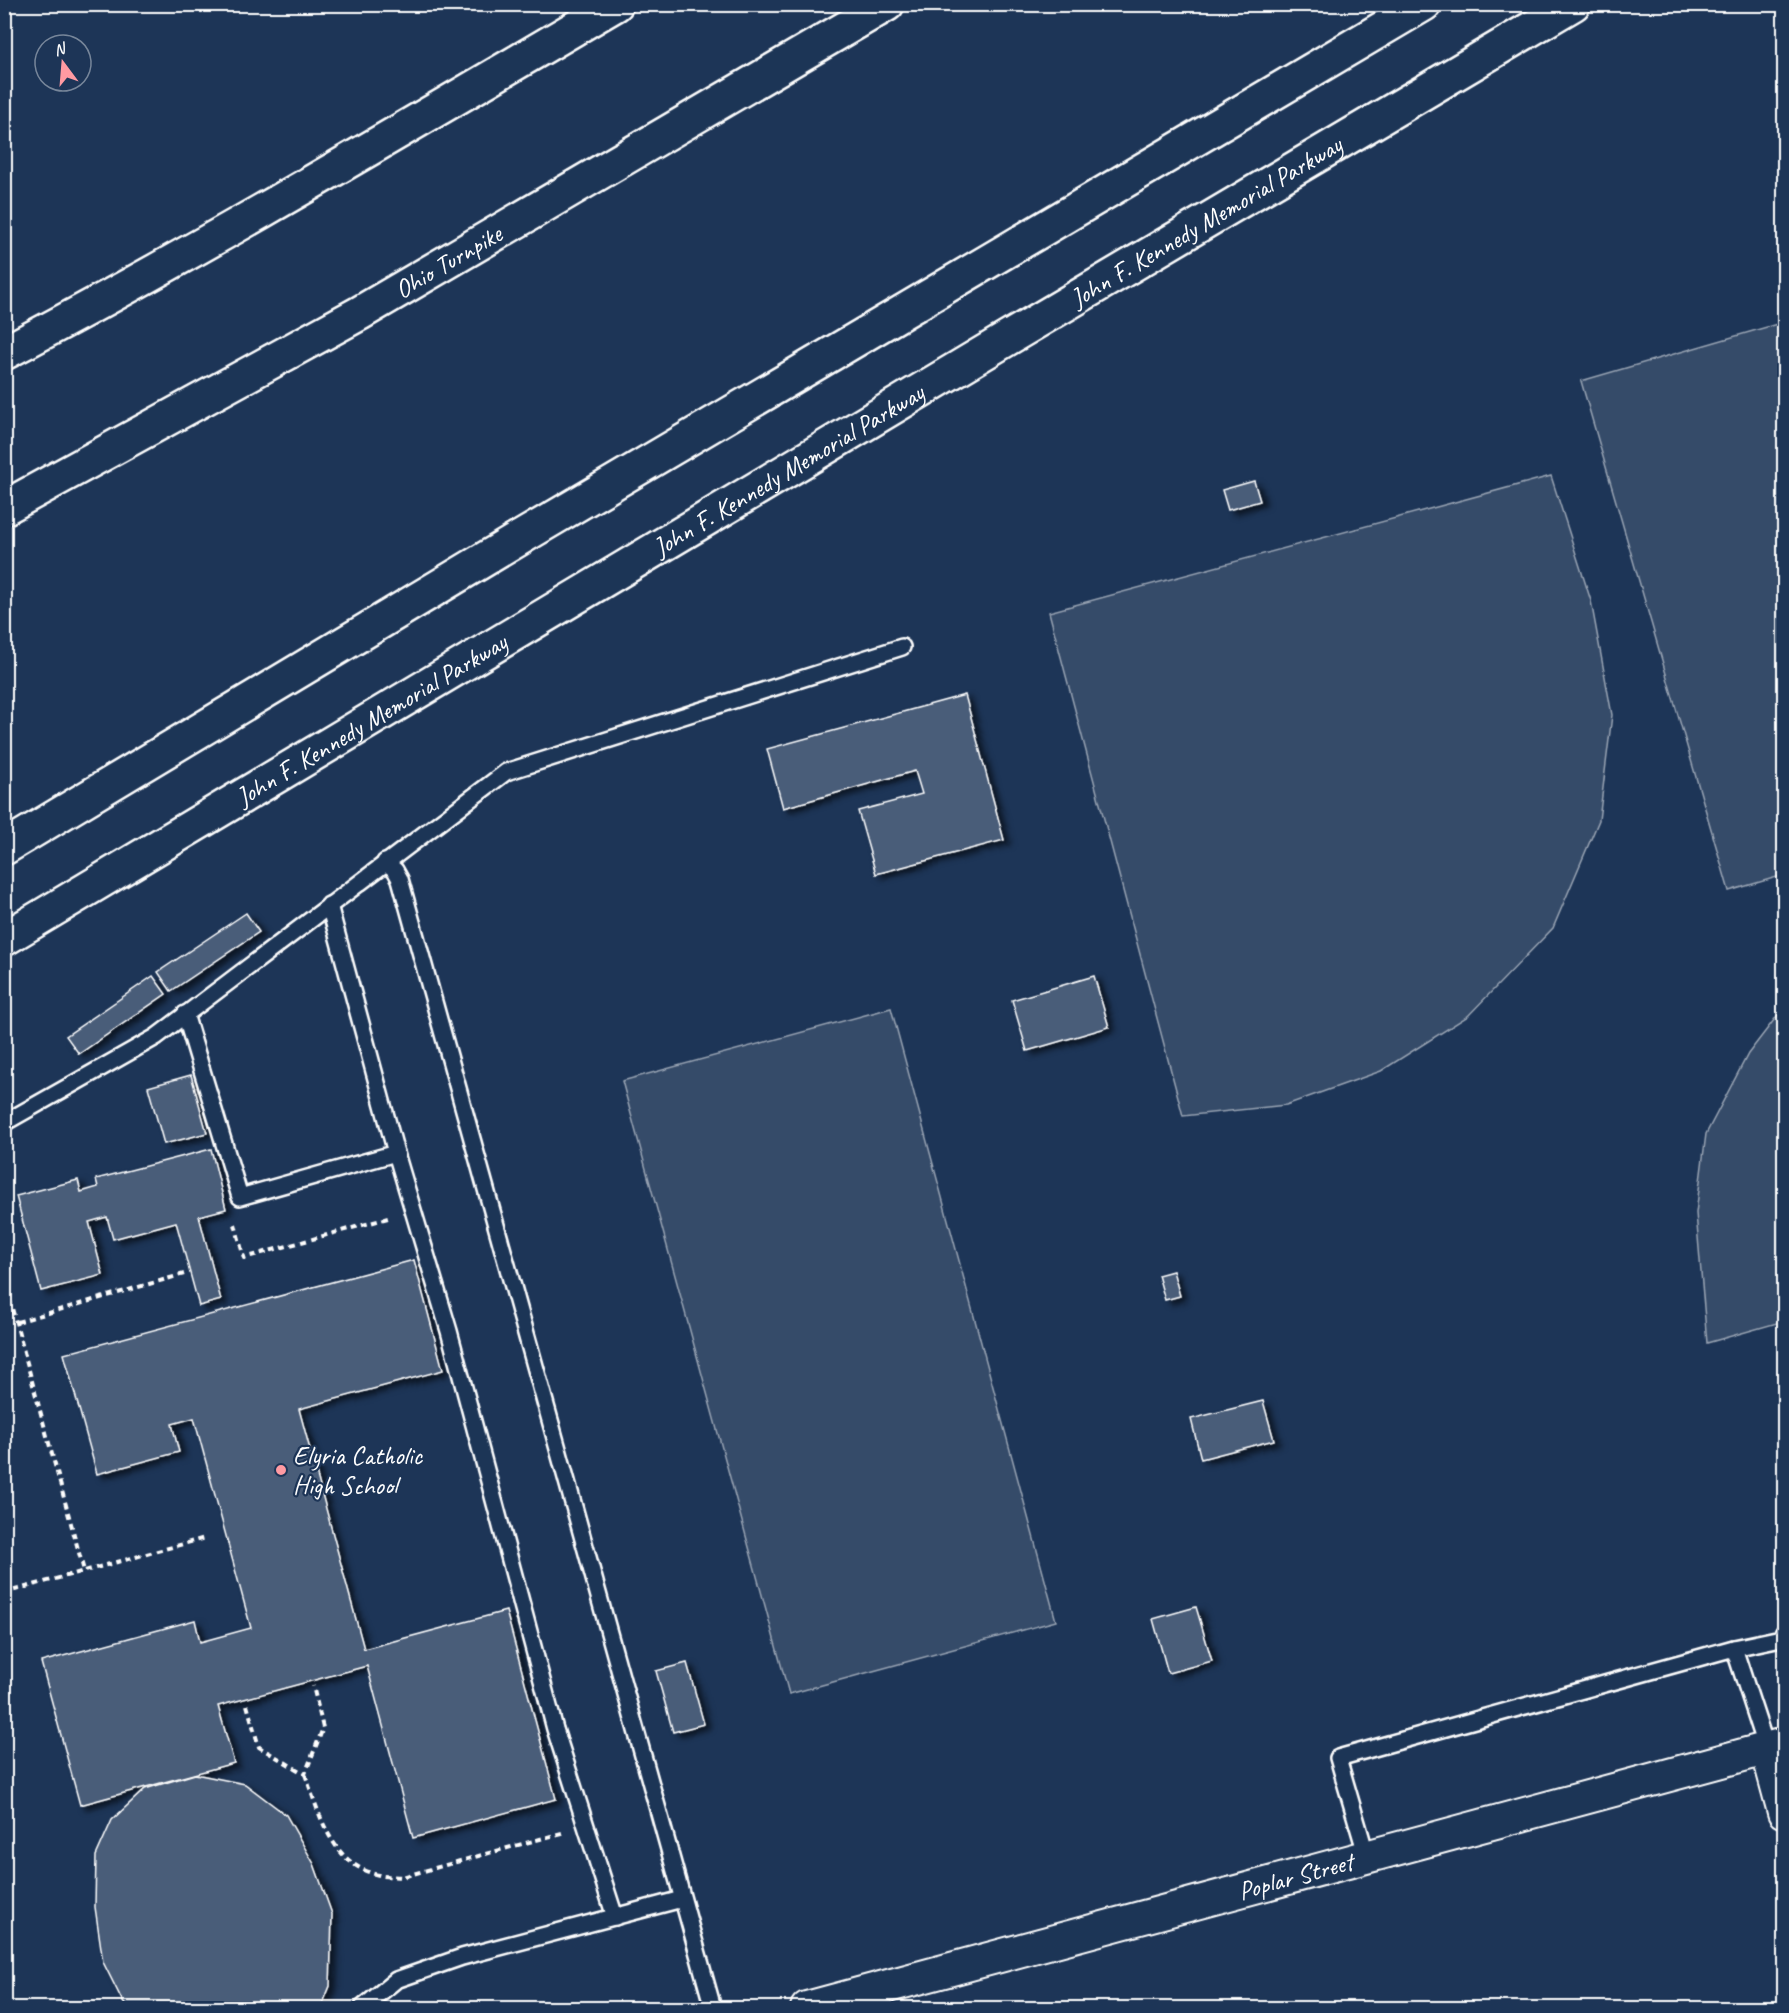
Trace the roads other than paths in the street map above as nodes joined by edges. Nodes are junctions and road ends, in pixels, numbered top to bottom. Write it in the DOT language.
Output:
graph roads {
  1 [pos="616,4"];
  2 [pos="887,4"];
  3 [pos="1424,4"];
  4 [pos="1573,4"];
  5 [pos="4,353"];
  6 [pos="4,508"];
  7 [pos="902,647"];
  8 [pos="4,848"];
  9 [pos="385,862"];
  10 [pos="329,905"];
  11 [pos="4,939"];
  12 [pos="185,1014"];
  13 [pos="4,1122"];
  14 [pos="396,1153"];
  15 [pos="1785,1632"];
  16 [pos="1734,1648"];
  17 [pos="1776,1747"];
  18 [pos="1785,1812"];
  19 [pos="1367,1857"];
  20 [pos="682,1899"];
  21 [pos="615,1917"];
  22 [pos="362,2008"];
  23 [pos="713,2008"];
  24 [pos="807,2008"];
  1 -- 5 [label="highway"];
  2 -- 6 [label="highway, Ohio Turnpike"];
  3 -- 8 [label="highway"];
  4 -- 11 [label="highway, John F. Kennedy Memorial Parkway"];
  7 -- 9 [label="lane"];
  9 -- 10 [label="lane"];
  9 -- 20 [label="lane"];
  10 -- 12 [label="lane"];
  10 -- 14 [label="lane"];
  12 -- 13 [label="lane"];
  12 -- 14 [label="lane"];
  14 -- 21 [label="lane"];
  15 -- 16 [label="lane"];
  16 -- 17 [label="lane"];
  16 -- 19 [label="lane"];
  17 -- 18 [label="street"];
  17 -- 19 [label="street, Poplar Street"];
  19 -- 24 [label="street, Poplar Street"];
  20 -- 21 [label="lane"];
  20 -- 23 [label="lane"];
  21 -- 22 [label="lane"];
}
